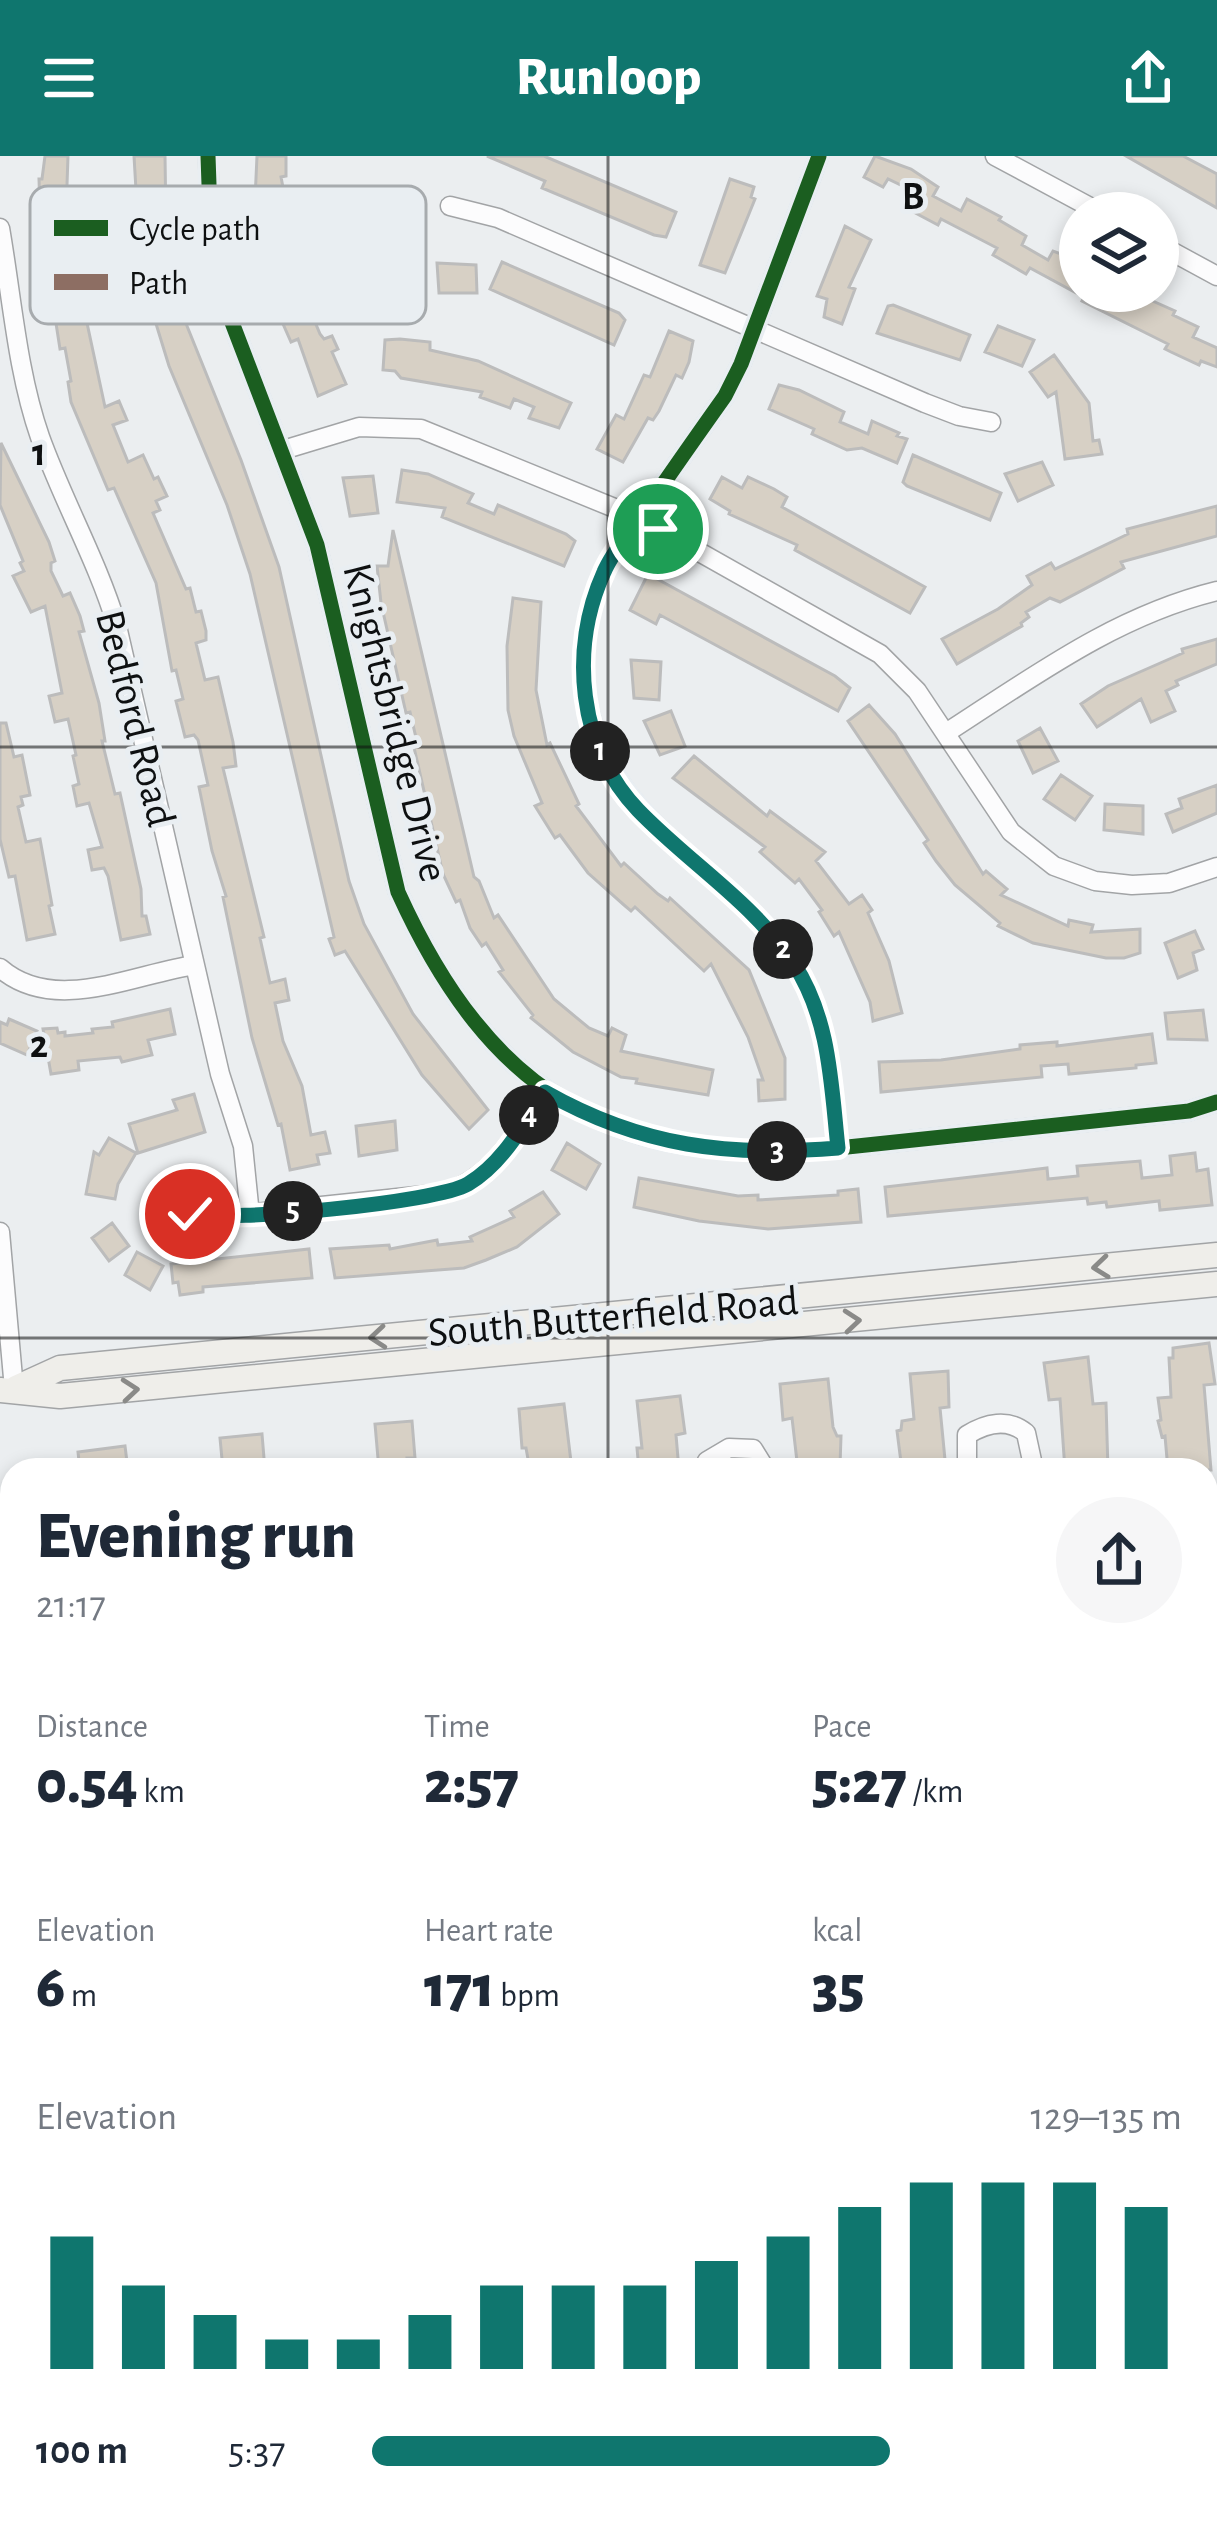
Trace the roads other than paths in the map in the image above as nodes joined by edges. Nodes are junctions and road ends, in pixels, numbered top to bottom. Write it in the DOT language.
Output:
graph roads {
  1 [pos="208,156"];
  2 [pos="819,156"];
  3 [pos="995,156"];
  4 [pos="209,186"];
  5 [pos="1062,192"];
  6 [pos="450,206"];
  7 [pos="0,228"];
  8 [pos="1179,255"];
  9 [pos="3,256"];
  10 [pos="1217,276"];
  11 [pos="233,324"];
  12 [pos="756,328"];
  13 [pos="991,422"];
  14 [pos="283,450"];
  15 [pos="639,518"];
  16 [pos="1217,591"];
  17 [pos="946,733"];
  18 [pos="1217,867"];
  19 [pos="195,965"];
  20 [pos="0,968"];
  21 [pos="545,1092"];
  22 [pos="1217,1102"];
  23 [pos="838,1148"];
  24 [pos="171,1204"];
  25 [pos="250,1215"];
  26 [pos="0,1232"];
  27 [pos="1217,1255"];
  28 [pos="1217,1284"];
  29 [pos="7,1390"];
  30 [pos="710,1458"];
  31 [pos="759,1458"];
  32 [pos="968,1458"];
  33 [pos="1031,1458"];
  1 -- 4 [label="street, Knightsbridge Drive"];
  2 -- 12 [label="street"];
  3 -- 5 [label="street"];
  6 -- 12 [label="street"];
  7 -- 9 [label="street, Bedford Road"];
  8 -- 10 [label="street"];
  9 -- 19 [label="street, Bedford Road"];
  11 -- 14 [label="street, Knightsbridge Drive"];
  12 -- 13 [label="street"];
  12 -- 15 [label="street"];
  14 -- 15 [label="street"];
  14 -- 21 [label="street, Knightsbridge Drive"];
  15 -- 17 [label="street"];
  15 -- 23 [label="street"];
  16 -- 17 [label="street"];
  17 -- 18 [label="street"];
  19 -- 20 [label="street"];
  19 -- 25 [label="street, Bedford Road"];
  21 -- 23 [label="street, Knightsbridge Drive"];
  21 -- 25 [label="street"];
  22 -- 23 [label="street, Knightsbridge Drive"];
  24 -- 25 [label="street"];
  26 -- 29 [label="street"];
  27 -- 29 [label="main road, South Butterfield Road, one-way"];
  29 -- 28 [label="main road, South Butterfield Road, one-way"];
  30 -- 31 [label="street"];
  32 -- 33 [label="street"];
}
